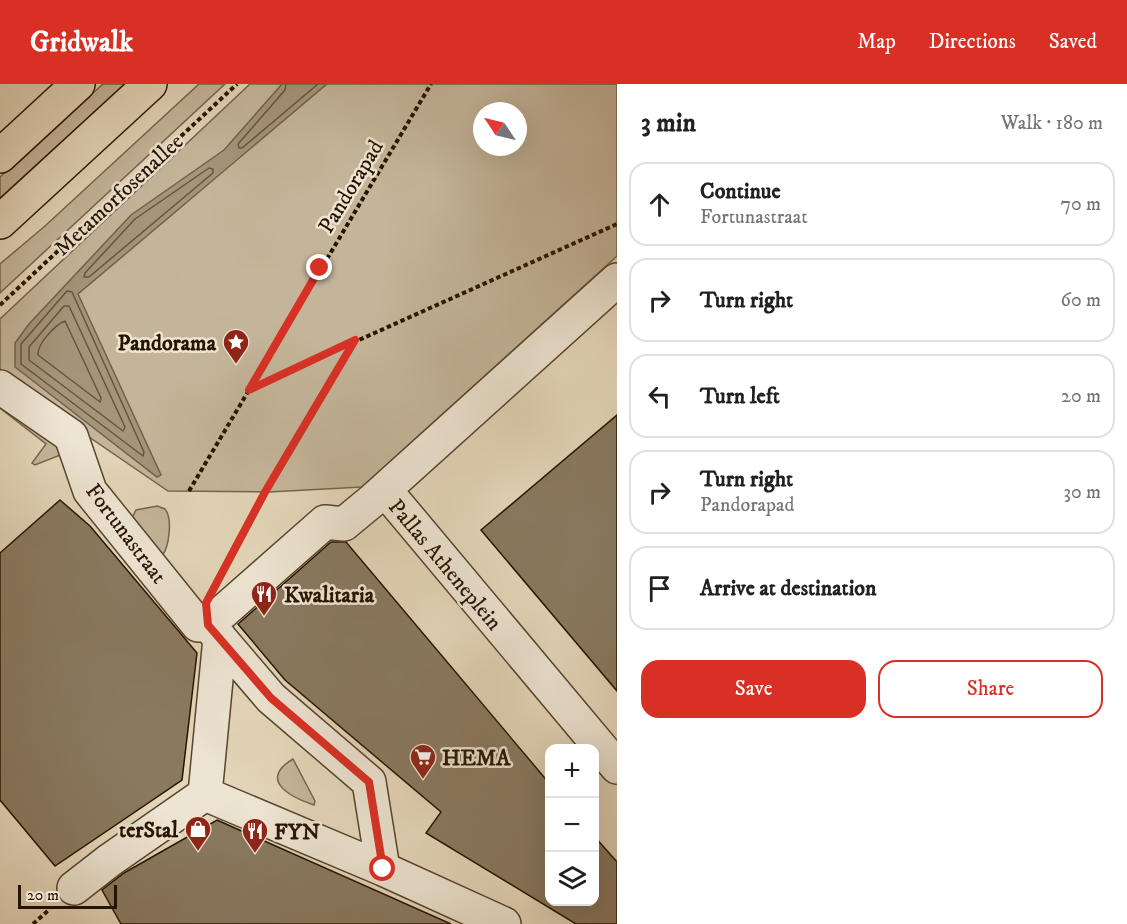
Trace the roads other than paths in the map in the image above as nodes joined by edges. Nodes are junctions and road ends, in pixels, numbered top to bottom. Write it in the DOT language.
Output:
graph roads {
  1 [pos="78,84"];
  2 [pos="150,84"];
  3 [pos="0,156"];
  4 [pos="0,222"];
  5 [pos="617,280"];
  6 [pos="0,387"];
  7 [pos="385,490"];
  8 [pos="214,632"];
  9 [pos="617,767"];
  10 [pos="205,794"];
  11 [pos="383,869"];
  12 [pos="74,888"];
  13 [pos="504,924"];
  1 -- 3 [label="main road"];
  2 -- 4 [label="main road"];
  5 -- 7 [label="street, Pallas Atheneplein"];
  6 -- 8 [label="street, Fortunastraat"];
  7 -- 8 [label="street"];
  7 -- 9 [label="street, Pallas Atheneplein"];
  8 -- 10 [label="street"];
  8 -- 11 [label="street, Fortunastraat"];
  10 -- 11 [label="street"];
  10 -- 12 [label="street"];
  11 -- 13 [label="street"];
}
